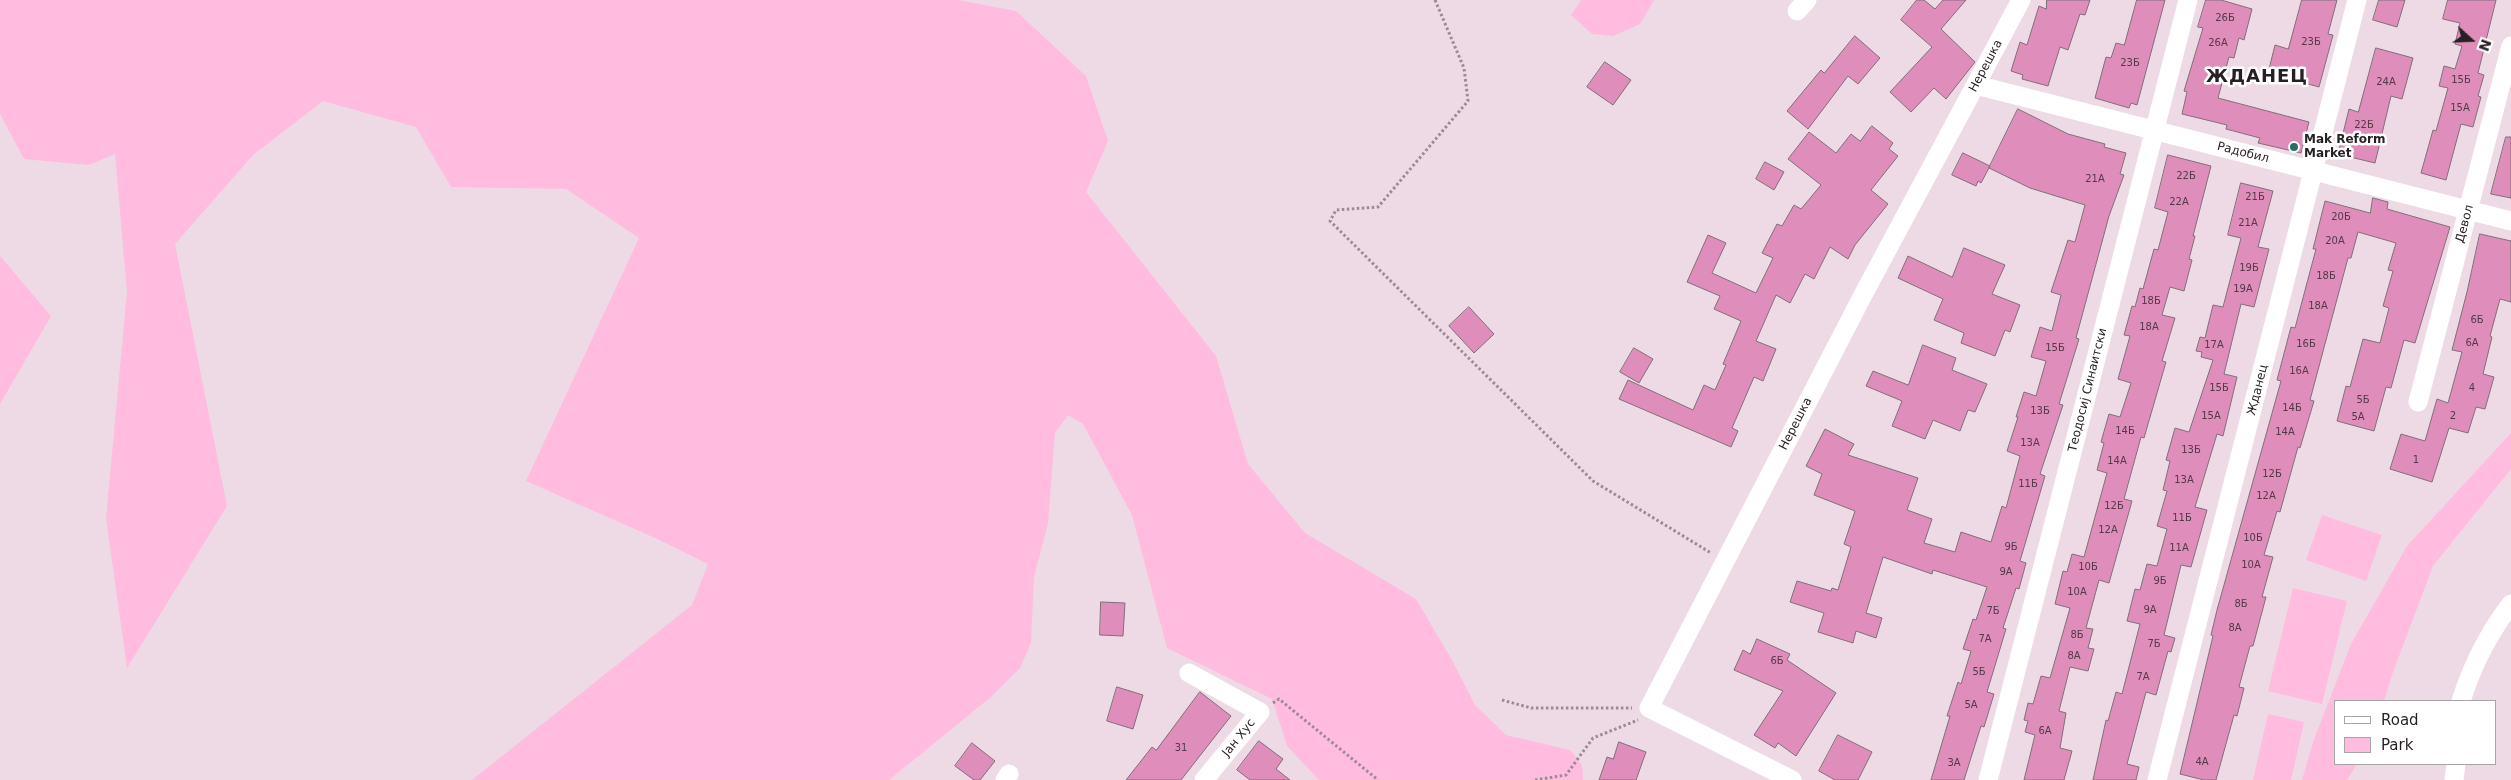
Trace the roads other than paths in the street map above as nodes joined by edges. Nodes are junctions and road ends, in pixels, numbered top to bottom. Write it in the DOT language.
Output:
graph roads {
  1 [pos="2021,0"];
  2 [pos="2188,0"];
  3 [pos="2357,0"];
  4 [pos="2511,46"];
  5 [pos="1976,85"];
  6 [pos="2154,130"];
  7 [pos="2314,171"];
  8 [pos="2469,210"];
  9 [pos="2511,221"];
  10 [pos="2418,402"];
  11 [pos="2511,604"];
  12 [pos="1189,672"];
  13 [pos="2461,700"];
  14 [pos="2456,765"];
  15 [pos="1204,780"];
  16 [pos="1792,780"];
  17 [pos="1988,780"];
  18 [pos="2157,780"];
  19 [pos="2454,780"];
  1 -- 5 [label="street, Нерешка"];
  2 -- 6 [label="street, Теодосиј Синаитски"];
  3 -- 7 [label="street, Жданец"];
  4 -- 8 [label="street, Девол"];
  5 -- 6 [label="street, Радобил"];
  5 -- 16 [label="street, Нерешка"];
  6 -- 7 [label="street, Радобил"];
  6 -- 17 [label="street, Теодосиј Синаитски"];
  7 -- 8 [label="street, Радобил"];
  7 -- 18 [label="street, Жданец"];
  8 -- 9 [label="street, Радобил"];
  8 -- 10 [label="street, Девол"];
  11 -- 13 [label="street"];
  12 -- 15 [label="street, Јан Хус"];
  14 -- 19 [label="street"];
}
